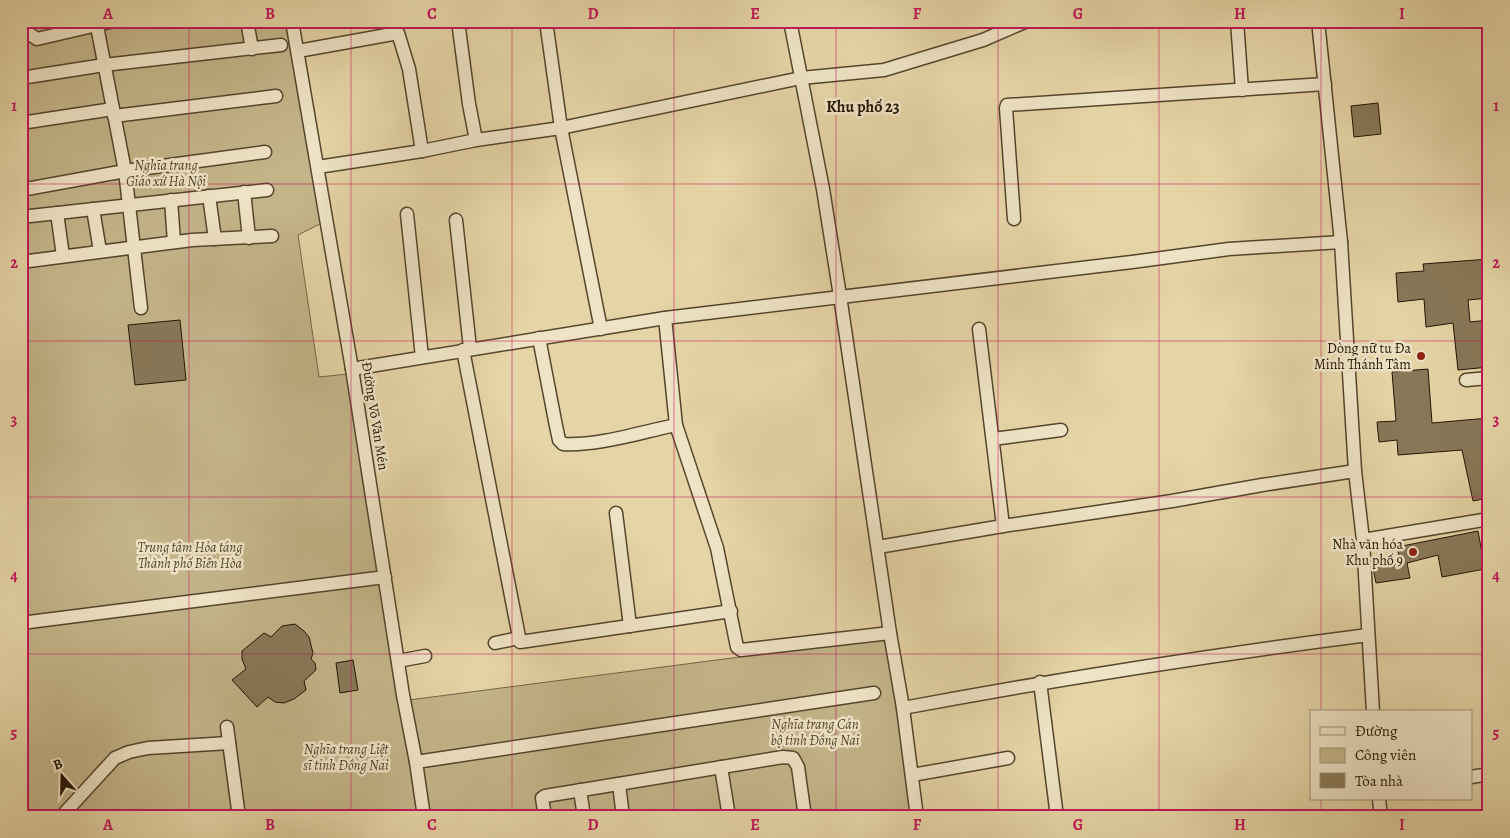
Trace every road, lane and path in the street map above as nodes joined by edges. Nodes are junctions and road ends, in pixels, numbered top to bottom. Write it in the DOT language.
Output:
graph roads {
  1 [pos="114,21"];
  2 [pos="247,21"];
  3 [pos="292,21"];
  4 [pos="458,21"];
  5 [pos="546,21"];
  6 [pos="790,21"];
  7 [pos="1027,21"];
  8 [pos="1237,21"];
  9 [pos="1318,21"];
  10 [pos="97,23"];
  11 [pos="21,31"];
  12 [pos="281,45"];
  13 [pos="252,48"];
  14 [pos="298,51"];
  15 [pos="104,65"];
  16 [pos="21,78"];
  17 [pos="801,78"];
  18 [pos="1325,84"];
  19 [pos="1242,90"];
  20 [pos="276,96"];
  21 [pos="113,112"];
  22 [pos="21,123"];
  23 [pos="561,128"];
  24 [pos="476,140"];
  25 [pos="422,151"];
  26 [pos="265,152"];
  27 [pos="318,167"];
  28 [pos="125,171"];
  29 [pos="21,190"];
  30 [pos="267,190"];
  31 [pos="244,192"];
  32 [pos="209,196"];
  33 [pos="171,200"];
  34 [pos="130,204"];
  35 [pos="93,208"];
  36 [pos="57,213"];
  37 [pos="407,214"];
  38 [pos="21,217"];
  39 [pos="1014,219"];
  40 [pos="456,220"];
  41 [pos="272,236"];
  42 [pos="249,238"];
  43 [pos="215,239"];
  44 [pos="174,242"];
  45 [pos="1341,242"];
  46 [pos="134,246"];
  47 [pos="100,251"];
  48 [pos="63,256"];
  49 [pos="21,262"];
  50 [pos="840,296"];
  51 [pos="141,308"];
  52 [pos="665,318"];
  53 [pos="601,329"];
  54 [pos="979,329"];
  55 [pos="540,338"];
  56 [pos="466,349"];
  57 [pos="422,356"];
  58 [pos="352,369"];
  59 [pos="1489,378"];
  60 [pos="1466,380"];
  61 [pos="676,425"];
  62 [pos="1062,430"];
  63 [pos="993,438"];
  64 [pos="1355,471"];
  65 [pos="616,513"];
  66 [pos="1489,519"];
  67 [pos="1004,526"];
  68 [pos="1363,540"];
  69 [pos="878,547"];
  70 [pos="385,577"];
  71 [pos="731,611"];
  72 [pos="21,623"];
  73 [pos="630,626"];
  74 [pos="890,633"];
  75 [pos="1368,635"];
  76 [pos="519,638"];
  77 [pos="495,642"];
  78 [pos="425,656"];
  79 [pos="398,661"];
  80 [pos="1040,682"];
  81 [pos="874,693"];
  82 [pos="903,708"];
  83 [pos="1373,710"];
  84 [pos="226,727"];
  85 [pos="229,744"];
  86 [pos="1008,758"];
  87 [pos="416,762"];
  88 [pos="721,767"];
  89 [pos="1489,774"];
  90 [pos="912,775"];
  91 [pos="1472,777"];
  92 [pos="619,784"];
  93 [pos="580,790"];
  94 [pos="1379,800"];
  95 [pos="60,817"];
  96 [pos="239,817"];
  97 [pos="424,817"];
  98 [pos="544,817"];
  99 [pos="584,817"];
  100 [pos="623,817"];
  101 [pos="729,817"];
  102 [pos="805,817"];
  103 [pos="918,817"];
  104 [pos="1057,817"];
  105 [pos="1381,817"];
  1 -- 10 [label="street"];
  2 -- 13 [label="street"];
  3 -- 14 [label="street, Đường Võ Văn Mén"];
  4 -- 24 [label="street"];
  5 -- 23 [label="street"];
  6 -- 17 [label="street"];
  7 -- 17 [label="street"];
  8 -- 19 [label="street"];
  9 -- 18 [label="street"];
  10 -- 11 [label="street"];
  10 -- 15 [label="street"];
  12 -- 13 [label="street"];
  13 -- 15 [label="street"];
  14 -- 25 [label="street"];
  14 -- 27 [label="street, Đường Võ Văn Mén"];
  15 -- 16 [label="street"];
  15 -- 21 [label="street"];
  17 -- 23 [label="street"];
  17 -- 50 [label="street"];
  18 -- 19 [label="street"];
  18 -- 45 [label="street"];
  19 -- 39 [label="street"];
  20 -- 21 [label="street"];
  21 -- 22 [label="street"];
  21 -- 28 [label="street"];
  23 -- 24 [label="street"];
  23 -- 53 [label="street"];
  24 -- 25 [label="street"];
  25 -- 27 [label="street"];
  26 -- 28 [label="street"];
  27 -- 58 [label="street, Đường Võ Văn Mén"];
  28 -- 29 [label="street"];
  28 -- 34 [label="street"];
  30 -- 31 [label="street"];
  31 -- 32 [label="street"];
  31 -- 42 [label="street"];
  32 -- 33 [label="street"];
  32 -- 43 [label="street"];
  33 -- 34 [label="street"];
  33 -- 44 [label="street"];
  34 -- 35 [label="street"];
  34 -- 46 [label="street"];
  35 -- 36 [label="street"];
  35 -- 47 [label="street"];
  36 -- 38 [label="street"];
  36 -- 48 [label="street"];
  37 -- 57 [label="street"];
  40 -- 56 [label="street"];
  41 -- 42 [label="street"];
  42 -- 43 [label="street"];
  43 -- 44 [label="street"];
  44 -- 46 [label="street"];
  45 -- 50 [label="street"];
  45 -- 64 [label="street"];
  46 -- 47 [label="street"];
  46 -- 51 [label="street"];
  47 -- 48 [label="street"];
  48 -- 49 [label="street"];
  50 -- 52 [label="street"];
  50 -- 69 [label="street"];
  52 -- 53 [label="street"];
  52 -- 61 [label="street"];
  53 -- 55 [label="street"];
  54 -- 63 [label="street"];
  55 -- 56 [label="street"];
  55 -- 61 [label="street"];
  56 -- 57 [label="street"];
  56 -- 76 [label="street"];
  57 -- 58 [label="street"];
  58 -- 70 [label="street, Đường Võ Văn Mén"];
  59 -- 60 [label="street"];
  61 -- 71 [label="street"];
  62 -- 63 [label="street"];
  63 -- 67 [label="street"];
  64 -- 67 [label="street"];
  64 -- 68 [label="street"];
  65 -- 73 [label="street"];
  66 -- 68 [label="street"];
  67 -- 69 [label="street"];
  68 -- 75 [label="street"];
  69 -- 74 [label="street"];
  70 -- 72 [label="street"];
  70 -- 79 [label="street, Đường Võ Văn Mén"];
  71 -- 73 [label="street"];
  71 -- 74 [label="street"];
  73 -- 76 [label="street"];
  74 -- 82 [label="street"];
  75 -- 80 [label="street"];
  75 -- 83 [label="street"];
  76 -- 77 [label="street"];
  78 -- 79 [label="street"];
  79 -- 87 [label="street, Đường Võ Văn Mén"];
  80 -- 82 [label="street"];
  80 -- 104 [label="street"];
  81 -- 87 [label="street"];
  82 -- 90 [label="street"];
  84 -- 85 [label="street"];
  85 -- 95 [label="street"];
  85 -- 96 [label="street"];
  86 -- 90 [label="street"];
  87 -- 97 [label="street, Đường Võ Văn Mén"];
  88 -- 92 [label="street"];
  88 -- 101 [label="street"];
  88 -- 102 [label="street"];
  89 -- 91 [label="street"];
  90 -- 103 [label="street"];
  92 -- 93 [label="street"];
  92 -- 100 [label="street"];
  93 -- 98 [label="street"];
  93 -- 99 [label="street"];
  94 -- 105 [label="street"];
}
